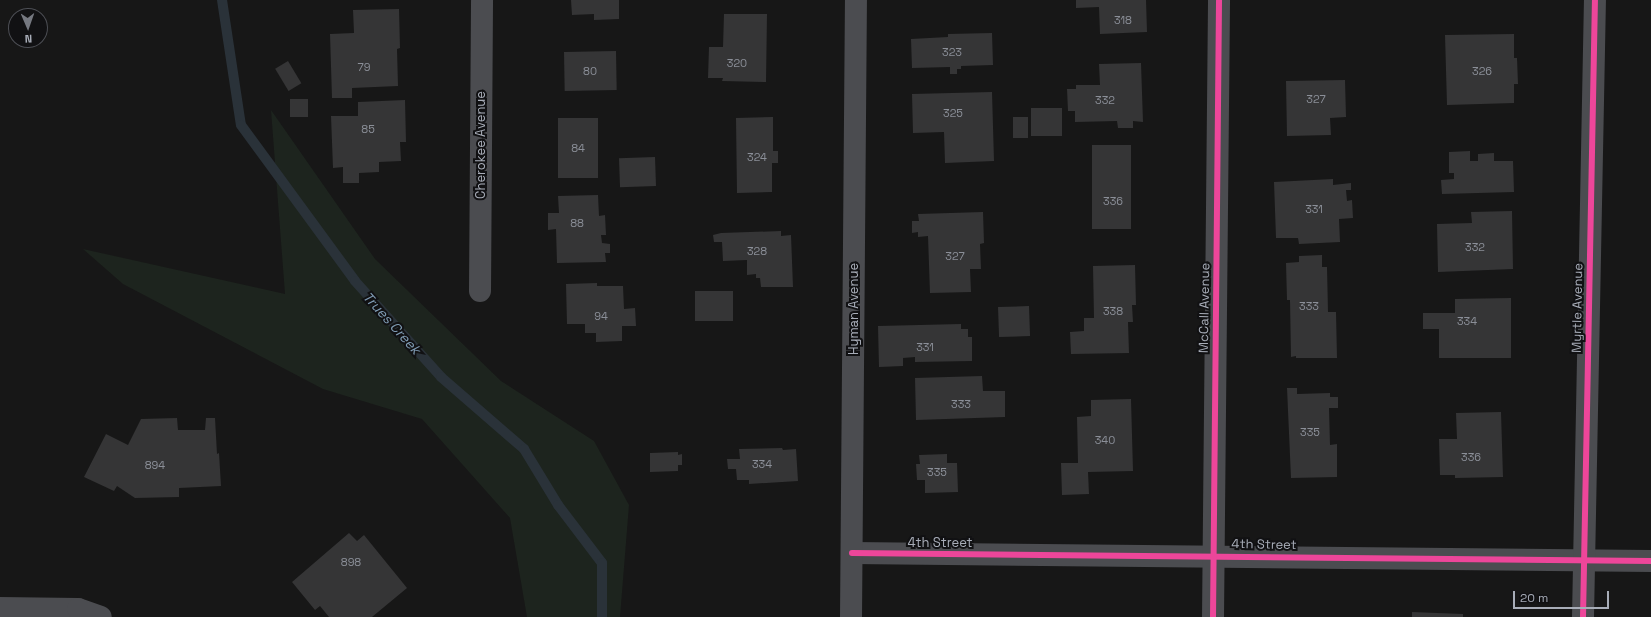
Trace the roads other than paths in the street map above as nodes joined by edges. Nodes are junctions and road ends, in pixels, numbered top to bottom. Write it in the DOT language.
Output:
graph roads {
  1 [pos="482,0"];
  2 [pos="856,0"];
  3 [pos="1219,0"];
  4 [pos="1595,0"];
  5 [pos="480,290"];
  6 [pos="852,553"];
  7 [pos="1214,556"];
  8 [pos="1584,560"];
  9 [pos="1651,561"];
  10 [pos="0,608"];
  11 [pos="101,617"];
  12 [pos="852,617"];
  13 [pos="1213,617"];
  14 [pos="1583,617"];
  1 -- 5 [label="street, Cherokee Avenue"];
  2 -- 6 [label="street, Hyman Avenue"];
  3 -- 7 [label="street, McCall Avenue"];
  4 -- 8 [label="street, Myrtle Avenue"];
  6 -- 7 [label="street, 4th Street"];
  6 -- 12 [label="street, Hyman Avenue"];
  7 -- 8 [label="street, 4th Street"];
  7 -- 13 [label="street, McCall Avenue"];
  8 -- 9 [label="street, 4th Street"];
  8 -- 14 [label="street, Myrtle Avenue"];
  10 -- 11 [label="street"];
}
